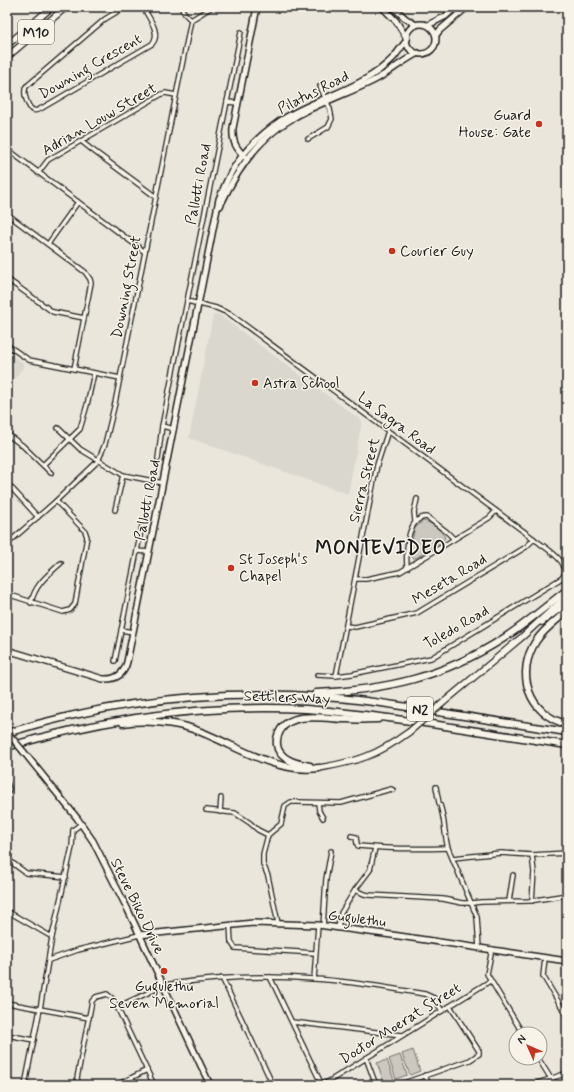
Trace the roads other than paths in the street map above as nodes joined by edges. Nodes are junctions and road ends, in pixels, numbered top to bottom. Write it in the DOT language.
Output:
graph roads {
  1 [pos="52,7"];
  2 [pos="66,7"];
  3 [pos="125,7"];
  4 [pos="143,7"];
  5 [pos="181,7"];
  6 [pos="212,7"];
  7 [pos="257,7"];
  8 [pos="382,7"];
  9 [pos="393,7"];
  10 [pos="456,7"];
  11 [pos="467,7"];
  12 [pos="191,20"];
  13 [pos="416,25"];
  14 [pos="428,25"];
  15 [pos="241,32"];
  16 [pos="436,36"];
  17 [pos="406,39"];
  18 [pos="7,45"];
  19 [pos="418,53"];
  20 [pos="7,57"];
  21 [pos="320,86"];
  22 [pos="176,95"];
  23 [pos="326,100"];
  24 [pos="227,102"];
  25 [pos="238,103"];
  26 [pos="308,139"];
  27 [pos="81,141"];
  28 [pos="7,150"];
  29 [pos="245,158"];
  30 [pos="38,173"];
  31 [pos="156,197"];
  32 [pos="78,202"];
  33 [pos="217,212"];
  34 [pos="7,214"];
  35 [pos="48,244"];
  36 [pos="145,252"];
  37 [pos="7,279"];
  38 [pos="187,301"];
  39 [pos="198,304"];
  40 [pos="84,318"];
  41 [pos="7,345"];
  42 [pos="74,369"];
  43 [pos="94,373"];
  44 [pos="120,378"];
  45 [pos="162,426"];
  46 [pos="58,428"];
  47 [pos="174,429"];
  48 [pos="388,432"];
  49 [pos="7,435"];
  50 [pos="70,440"];
  51 [pos="158,459"];
  52 [pos="98,461"];
  53 [pos="43,465"];
  54 [pos="51,474"];
  55 [pos="124,475"];
  56 [pos="7,483"];
  57 [pos="163,483"];
  58 [pos="417,499"];
  59 [pos="56,501"];
  60 [pos="115,510"];
  61 [pos="496,512"];
  62 [pos="38,517"];
  63 [pos="415,521"];
  64 [pos="142,526"];
  65 [pos="454,539"];
  66 [pos="534,540"];
  67 [pos="7,544"];
  68 [pos="137,551"];
  69 [pos="149,552"];
  70 [pos="61,563"];
  71 [pos="565,567"];
  72 [pos="407,568"];
  73 [pos="355,579"];
  74 [pos="567,590"];
  75 [pos="7,594"];
  76 [pos="567,596"];
  77 [pos="31,603"];
  78 [pos="567,603"];
  79 [pos="567,610"];
  80 [pos="346,626"];
  81 [pos="121,630"];
  82 [pos="133,632"];
  83 [pos="522,636"];
  84 [pos="7,650"];
  85 [pos="115,661"];
  86 [pos="317,675"];
  87 [pos="336,676"];
  88 [pos="273,694"];
  89 [pos="410,721"];
  90 [pos="567,724"];
  91 [pos="7,732"];
  92 [pos="567,732"];
  93 [pos="29,741"];
  94 [pos="567,745"];
  95 [pos="7,747"];
  96 [pos="319,768"];
  97 [pos="7,783"];
  98 [pos="436,787"];
  99 [pos="393,790"];
  100 [pos="7,794"];
  101 [pos="221,798"];
  102 [pos="318,803"];
  103 [pos="206,810"];
  104 [pos="220,812"];
  105 [pos="323,818"];
  106 [pos="81,824"];
  107 [pos="268,835"];
  108 [pos="351,836"];
  109 [pos="375,848"];
  110 [pos="448,848"];
  111 [pos="331,850"];
  112 [pos="566,853"];
  113 [pos="532,855"];
  114 [pos="453,858"];
  115 [pos="7,859"];
  116 [pos="513,875"];
  117 [pos="66,877"];
  118 [pos="355,890"];
  119 [pos="567,895"];
  120 [pos="532,901"];
  121 [pos="509,902"];
  122 [pos="472,903"];
  123 [pos="7,910"];
  124 [pos="278,923"];
  125 [pos="230,925"];
  126 [pos="320,926"];
  127 [pos="338,927"];
  128 [pos="141,935"];
  129 [pos="52,937"];
  130 [pos="479,948"];
  131 [pos="492,949"];
  132 [pos="315,953"];
  133 [pos="545,958"];
  134 [pos="49,960"];
  135 [pos="567,961"];
  136 [pos="270,977"];
  137 [pos="222,978"];
  138 [pos="314,979"];
  139 [pos="490,981"];
  140 [pos="163,986"];
  141 [pos="7,1003"];
  142 [pos="450,1006"];
  143 [pos="117,1007"];
  144 [pos="40,1009"];
  145 [pos="442,1011"];
  146 [pos="567,1016"];
  147 [pos="89,1018"];
  148 [pos="292,1022"];
  149 [pos="518,1026"];
  150 [pos="7,1035"];
  151 [pos="402,1035"];
  152 [pos="34,1040"];
  153 [pos="366,1058"];
  154 [pos="543,1066"];
  155 [pos="147,1070"];
  156 [pos="567,1072"];
  157 [pos="425,1075"];
  158 [pos="551,1078"];
  159 [pos="324,1084"];
  160 [pos="25,1085"];
  161 [pos="79,1085"];
  162 [pos="117,1085"];
  163 [pos="154,1085"];
  164 [pos="210,1085"];
  165 [pos="273,1085"];
  166 [pos="376,1085"];
  167 [pos="398,1085"];
  168 [pos="429,1085"];
  169 [pos="532,1085"];
  170 [pos="555,1085"];
  1 -- 18 [label="main road, M10"];
  2 -- 20 [label="main road, M10"];
  3 -- 4 [label="street, Downing Crescent"];
  5 -- 12 [label="street"];
  6 -- 12 [label="street"];
  7 -- 25 [label="street, Pallotti Road"];
  8 -- 17 [label="street"];
  9 -- 13 [label="street"];
  10 -- 14 [label="street"];
  11 -- 16 [label="street"];
  12 -- 22 [label="street, Downing Street"];
  13 -- 14 [label="street"];
  13 -- 17 [label="street"];
  14 -- 16 [label="street"];
  15 -- 24 [label="street, Pallotti Road"];
  16 -- 19 [label="street"];
  17 -- 19 [label="street"];
  17 -- 23 [label="street, Pilatus Road"];
  19 -- 23 [label="street, Pilatus Road"];
  21 -- 23 [label="street"];
  22 -- 27 [label="street, Adrian Louw Street"];
  22 -- 31 [label="street, Downing Street"];
  23 -- 26 [label="street"];
  23 -- 29 [label="street, Pilatus Road"];
  24 -- 25 [label="street"];
  24 -- 38 [label="street, Pallotti Road"];
  25 -- 29 [label="street, Pallotti Road"];
  27 -- 30 [label="street, Adrian Louw Street"];
  27 -- 31 [label="street"];
  28 -- 30 [label="street"];
  29 -- 33 [label="street, Pilatus Road"];
  30 -- 32 [label="street"];
  31 -- 36 [label="street, Downing Street"];
  32 -- 35 [label="street"];
  32 -- 36 [label="street"];
  33 -- 39 [label="street, Pallotti Road"];
  34 -- 35 [label="street"];
  35 -- 40 [label="street"];
  36 -- 44 [label="street, Downing Street"];
  37 -- 40 [label="street"];
  38 -- 39 [label="street, La Sagra Road"];
  38 -- 45 [label="street, Pallotti Road"];
  39 -- 47 [label="street, Pallotti Road"];
  39 -- 48 [label="street, La Sagra Road"];
  40 -- 42 [label="street"];
  41 -- 42 [label="street"];
  42 -- 43 [label="street"];
  43 -- 44 [label="street"];
  43 -- 50 [label="street"];
  44 -- 52 [label="street, Downing Street"];
  45 -- 47 [label="street"];
  45 -- 51 [label="street, Pallotti Road"];
  46 -- 50 [label="street"];
  47 -- 57 [label="street, Pallotti Road"];
  48 -- 61 [label="street, La Sagra Road"];
  48 -- 73 [label="street, Sierra Street"];
  49 -- 53 [label="street"];
  50 -- 52 [label="street"];
  50 -- 53 [label="street"];
  52 -- 55 [label="street"];
  52 -- 59 [label="street, Downing Street"];
  53 -- 54 [label="street"];
  55 -- 57 [label="street"];
  55 -- 60 [label="street"];
  56 -- 62 [label="street"];
  57 -- 69 [label="street, Pallotti Road"];
  58 -- 63 [label="street"];
  59 -- 62 [label="street, Downing Street"];
  59 -- 77 [label="street"];
  61 -- 65 [label="street"];
  61 -- 66 [label="street, La Sagra Road"];
  62 -- 67 [label="street, Downing Street"];
  63 -- 65 [label="street"];
  63 -- 72 [label="street"];
  64 -- 68 [label="street, Pallotti Road"];
  65 -- 72 [label="street"];
  66 -- 71 [label="street, La Sagra Road"];
  66 -- 80 [label="street, Meseta Road"];
  68 -- 69 [label="street"];
  68 -- 81 [label="street, Pallotti Road"];
  69 -- 82 [label="street, Pallotti Road"];
  70 -- 77 [label="street"];
  71 -- 87 [label="street, Toledo Road"];
  72 -- 73 [label="street"];
  73 -- 80 [label="street, Sierra Street"];
  74 -- 88 [label="highway"];
  75 -- 77 [label="street"];
  76 -- 83 [label="main road"];
  78 -- 83 [label="main road"];
  79 -- 90 [label="highway"];
  80 -- 87 [label="street, Sierra Street"];
  81 -- 82 [label="street"];
  81 -- 85 [label="street, Pallotti Road"];
  82 -- 84 [label="street, Pallotti Road"];
  83 -- 96 [label="main road, bridge"];
  86 -- 87 [label="street, Toledo Road"];
  88 -- 91 [label="highway, Settlers Way / N2"];
  88 -- 92 [label="highway, Settlers Way / N2"];
  89 -- 93 [label="highway, Settlers Way / N2"];
  89 -- 94 [label="highway, Settlers Way / N2"];
  89 -- 96 [label="highway"];
  91 -- 106 [label="street, Steve Biko Drive, bridge"];
  93 -- 95 [label="highway, Settlers Way / N2"];
  93 -- 96 [label="highway"];
  97 -- 100 [label="street"];
  98 -- 110 [label="street"];
  99 -- 102 [label="street"];
  101 -- 104 [label="street"];
  102 -- 105 [label="street"];
  102 -- 107 [label="street"];
  103 -- 104 [label="street"];
  104 -- 107 [label="street"];
  106 -- 117 [label="street"];
  106 -- 128 [label="street, Steve Biko Drive"];
  107 -- 124 [label="street"];
  108 -- 109 [label="street"];
  109 -- 110 [label="street"];
  109 -- 118 [label="street"];
  110 -- 114 [label="street"];
  111 -- 126 [label="street"];
  112 -- 113 [label="street"];
  112 -- 119 [label="street"];
  113 -- 114 [label="street"];
  113 -- 120 [label="street"];
  114 -- 122 [label="street"];
  115 -- 117 [label="street"];
  116 -- 121 [label="street"];
  117 -- 129 [label="street"];
  118 -- 122 [label="street"];
  118 -- 127 [label="street"];
  119 -- 120 [label="street"];
  120 -- 121 [label="street"];
  121 -- 122 [label="street"];
  122 -- 130 [label="street"];
  123 -- 129 [label="street"];
  124 -- 125 [label="street, Gugulethu"];
  124 -- 126 [label="street, Gugulethu"];
  125 -- 128 [label="street, Gugulethu"];
  125 -- 132 [label="street"];
  126 -- 127 [label="street, Gugulethu"];
  126 -- 132 [label="street"];
  127 -- 130 [label="street, Gugulethu"];
  128 -- 134 [label="street"];
  128 -- 140 [label="street, Steve Biko Drive"];
  129 -- 134 [label="street"];
  130 -- 131 [label="street, Gugulethu"];
  131 -- 133 [label="street, Gugulethu"];
  131 -- 139 [label="street"];
  132 -- 138 [label="street"];
  133 -- 135 [label="street, Gugulethu"];
  133 -- 146 [label="street"];
  134 -- 144 [label="street"];
  136 -- 137 [label="street"];
  136 -- 138 [label="street"];
  136 -- 148 [label="street"];
  137 -- 140 [label="street"];
  137 -- 165 [label="street"];
  138 -- 145 [label="street"];
  139 -- 142 [label="street, Doctor Moerat Street"];
  139 -- 149 [label="street"];
  140 -- 143 [label="street"];
  140 -- 164 [label="street, Steve Biko Drive"];
  141 -- 144 [label="street"];
  142 -- 145 [label="street, Doctor Moerat Street"];
  142 -- 157 [label="street"];
  143 -- 147 [label="street"];
  143 -- 155 [label="street"];
  144 -- 147 [label="street"];
  144 -- 152 [label="street"];
  145 -- 151 [label="street, Doctor Moerat Street"];
  147 -- 161 [label="street"];
  148 -- 151 [label="street"];
  148 -- 159 [label="street"];
  150 -- 152 [label="street"];
  151 -- 153 [label="street, Doctor Moerat Street"];
  152 -- 160 [label="street"];
  153 -- 159 [label="street, Doctor Moerat Street"];
  153 -- 166 [label="street"];
  154 -- 158 [label="street"];
  155 -- 162 [label="street"];
  155 -- 163 [label="street"];
  156 -- 158 [label="street"];
  157 -- 167 [label="street"];
  157 -- 168 [label="street"];
  158 -- 169 [label="street"];
  158 -- 170 [label="street"];
}
